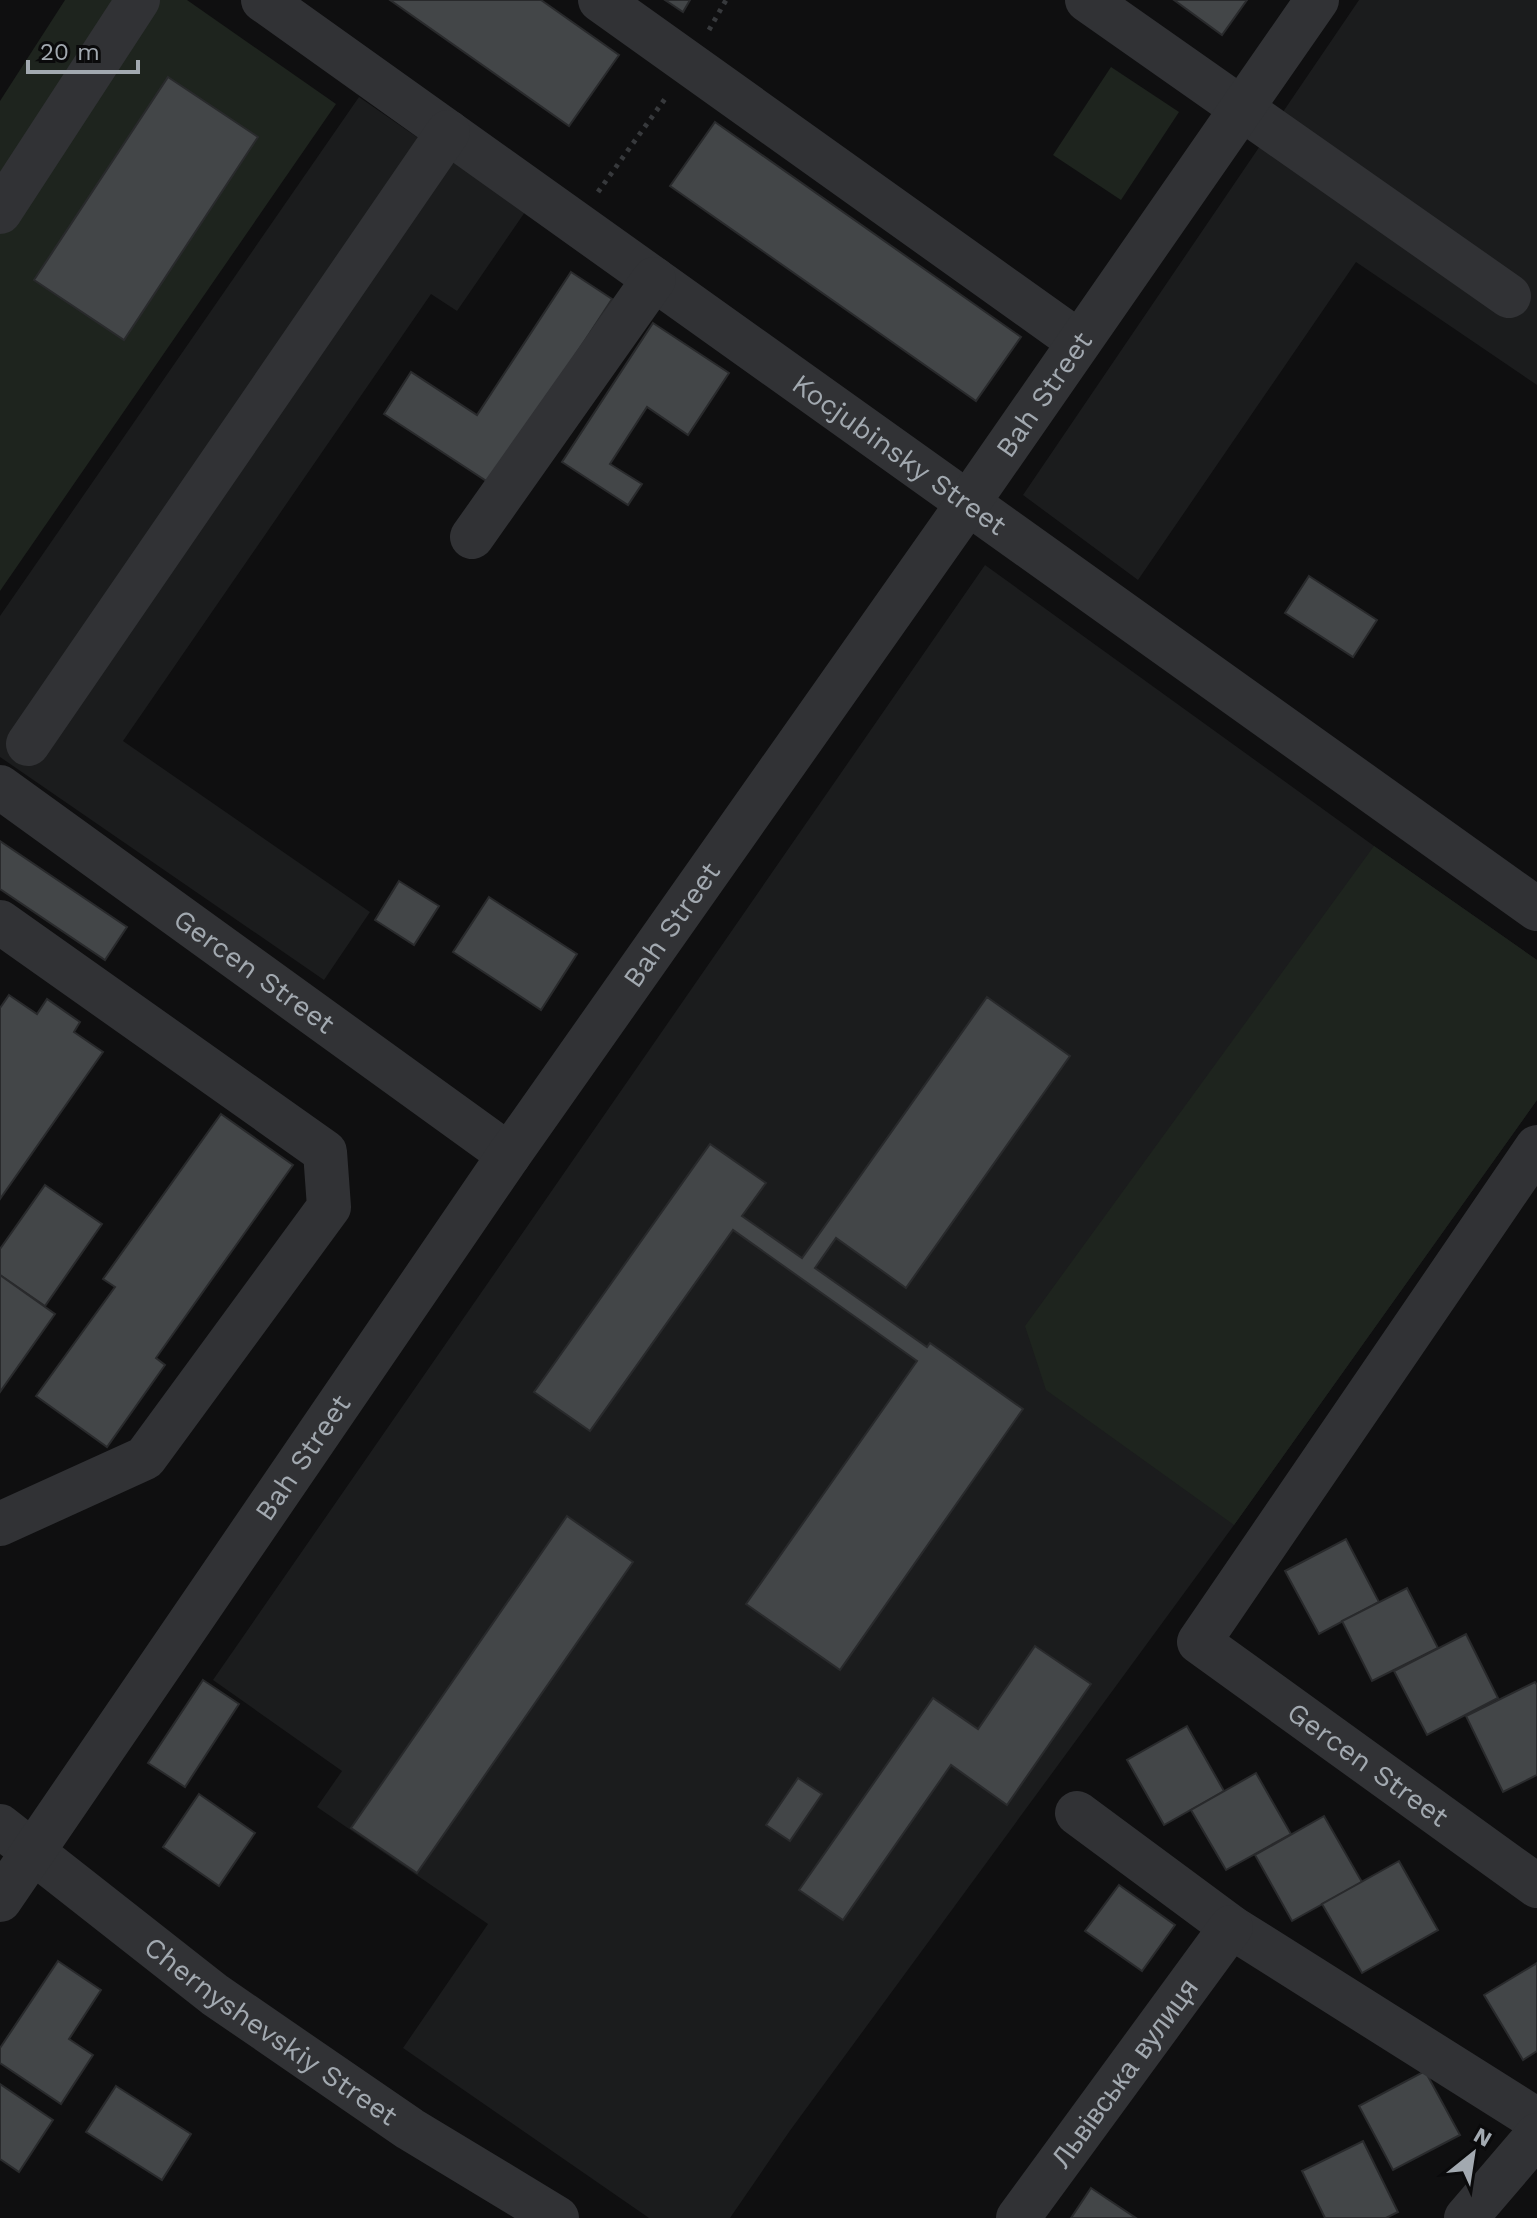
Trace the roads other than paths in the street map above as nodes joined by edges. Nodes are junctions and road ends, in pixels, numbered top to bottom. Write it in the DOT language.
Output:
graph roads {
  1 [pos="138,0"];
  2 [pos="263,0"];
  3 [pos="600,0"];
  4 [pos="1087,0"];
  5 [pos="1317,0"];
  6 [pos="1241,109"];
  7 [pos="448,132"];
  8 [pos="0,212"];
  9 [pos="654,279"];
  10 [pos="1509,296"];
  11 [pos="1079,342"];
  12 [pos="968,503"];
  13 [pos="472,537"];
  14 [pos="28,744"];
  15 [pos="0,787"];
  16 [pos="1537,909"];
  17 [pos="0,922"];
  18 [pos="1537,1147"];
  19 [pos="509,1155"];
  20 [pos="0,1524"];
  21 [pos="1077,1813"];
  22 [pos="0,1826"];
  23 [pos="34,1854"];
  24 [pos="1537,1886"];
  25 [pos="0,1900"];
  26 [pos="1231,1927"];
  27 [pos="1537,2120"];
  28 [pos="1537,2135"];
  29 [pos="557,2218"];
  30 [pos="1018,2218"];
  31 [pos="1466,2218"];
  1 -- 8 [label="street"];
  2 -- 7 [label="street, Kocjubinsky Street"];
  3 -- 11 [label="street"];
  4 -- 6 [label="street"];
  5 -- 6 [label="street, Bah Street"];
  6 -- 10 [label="street"];
  6 -- 11 [label="street, Bah Street"];
  7 -- 9 [label="street, Kocjubinsky Street"];
  7 -- 14 [label="street"];
  9 -- 12 [label="street, Kocjubinsky Street"];
  9 -- 13 [label="street"];
  11 -- 12 [label="street, Bah Street"];
  12 -- 16 [label="street, Kocjubinsky Street"];
  12 -- 19 [label="street, Bah Street"];
  15 -- 19 [label="street, Gercen Street"];
  17 -- 20 [label="street"];
  18 -- 24 [label="street, Gercen Street"];
  19 -- 23 [label="street, Bah Street"];
  21 -- 26 [label="street"];
  22 -- 23 [label="street, Chernyshevskiy Street"];
  23 -- 25 [label="street, Bah Street"];
  23 -- 29 [label="street, Chernyshevskiy Street"];
  26 -- 27 [label="street"];
  26 -- 30 [label="street, Львівська вулиця"];
  28 -- 31 [label="street"];
}
